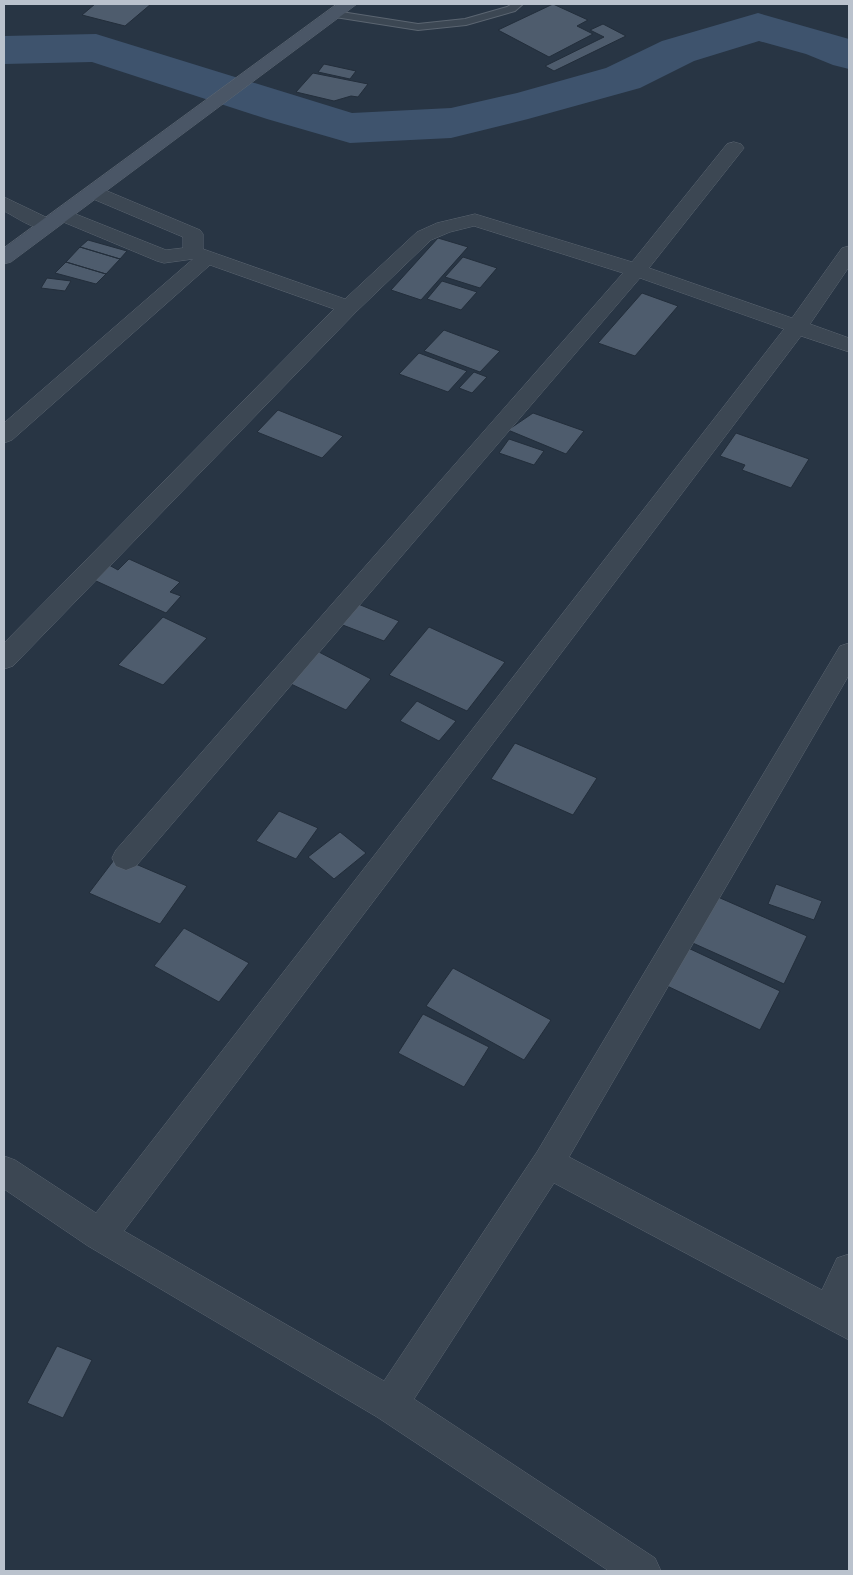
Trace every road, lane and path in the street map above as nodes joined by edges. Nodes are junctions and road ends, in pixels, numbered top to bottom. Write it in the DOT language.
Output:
graph roads {
  1 [pos="518,4"];
  2 [pos="342,9"];
  3 [pos="734,148"];
  4 [pos="93,192"];
  5 [pos="4,203"];
  6 [pos="55,220"];
  7 [pos="849,252"];
  8 [pos="200,254"];
  9 [pos="4,258"];
  10 [pos="636,270"];
  11 [pos="348,307"];
  12 [pos="796,328"];
  13 [pos="849,345"];
  14 [pos="4,435"];
  15 [pos="849,653"];
  16 [pos="4,659"];
  17 [pos="126,858"];
  18 [pos="548,1163"];
  19 [pos="4,1171"];
  20 [pos="100,1235"];
  21 [pos="849,1270"];
  22 [pos="840,1318"];
  23 [pos="390,1404"];
  24 [pos="642,1571"];
  1 -- 2 [label="lane"];
  2 -- 4 [label="main road"];
  3 -- 10 [label="street"];
  4 -- 6 [label="main road"];
  4 -- 8 [label="street"];
  5 -- 6 [label="street"];
  6 -- 8 [label="street"];
  6 -- 9 [label="main road"];
  7 -- 12 [label="street"];
  8 -- 11 [label="street"];
  8 -- 14 [label="street"];
  10 -- 11 [label="street"];
  10 -- 12 [label="street"];
  10 -- 17 [label="street"];
  11 -- 16 [label="street"];
  12 -- 13 [label="street"];
  12 -- 20 [label="street"];
  15 -- 18 [label="street"];
  18 -- 22 [label="street"];
  18 -- 23 [label="street"];
  19 -- 20 [label="street"];
  20 -- 23 [label="street"];
  21 -- 22 [label="street"];
  23 -- 24 [label="street"];
}
